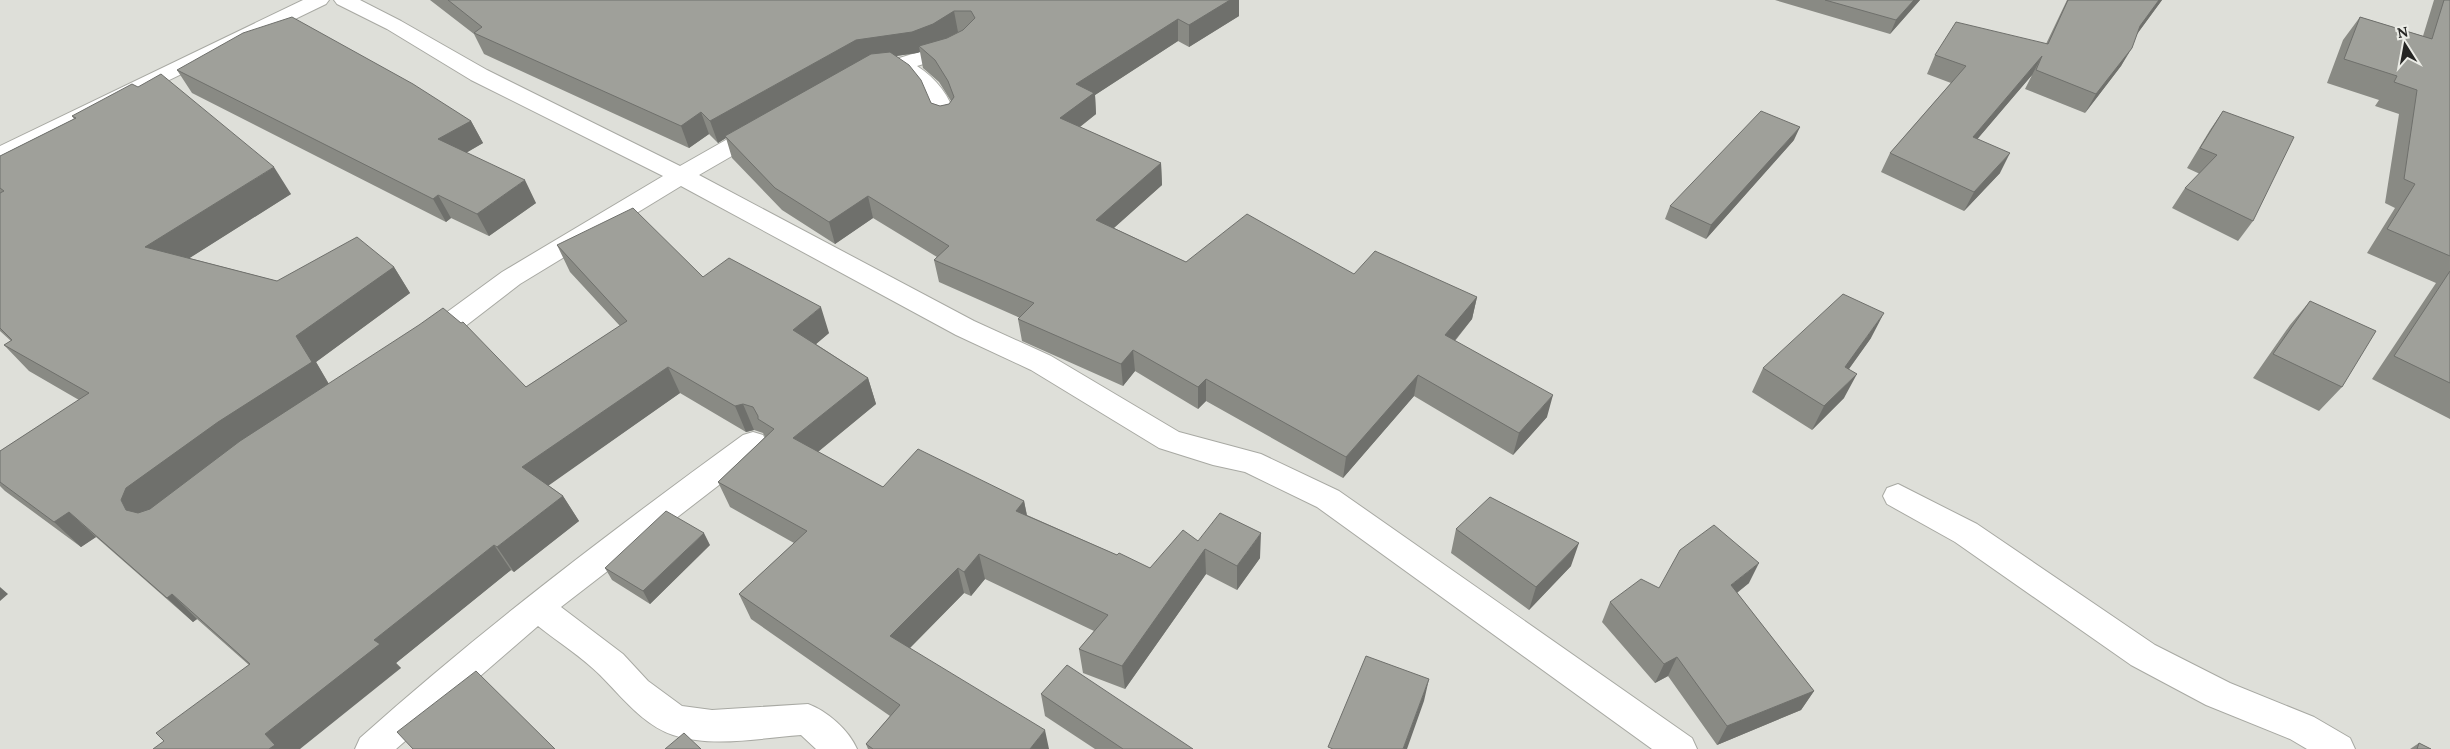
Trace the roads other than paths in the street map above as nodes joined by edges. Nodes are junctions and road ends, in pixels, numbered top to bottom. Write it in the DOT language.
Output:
graph roads {
  1 [pos="319,0"];
  2 [pos="344,0"];
  3 [pos="966,39"];
  4 [pos="899,65"];
  5 [pos="853,78"];
  6 [pos="783,117"];
  7 [pos="945,118"];
  8 [pos="0,155"];
  9 [pos="680,176"];
  10 [pos="409,354"];
  11 [pos="753,443"];
  12 [pos="1898,496"];
  13 [pos="538,608"];
  14 [pos="372,749"];
  15 [pos="840,749"];
  16 [pos="1680,749"];
  17 [pos="2338,749"];
  1 -- 8 [label="street"];
  2 -- 9 [label="street"];
  3 -- 4 [label="street"];
  4 -- 5 [label="street"];
  4 -- 7 [label="street"];
  6 -- 9 [label="street"];
  9 -- 10 [label="street"];
  9 -- 16 [label="street"];
  11 -- 13 [label="street"];
  12 -- 17 [label="street"];
  13 -- 14 [label="street"];
  13 -- 15 [label="street"];
}
